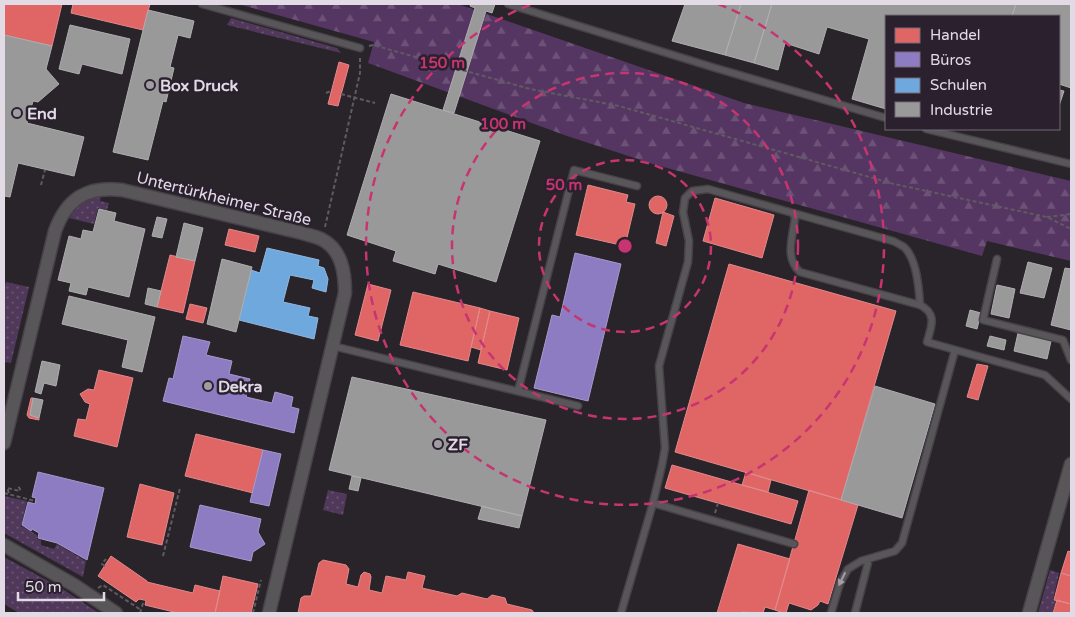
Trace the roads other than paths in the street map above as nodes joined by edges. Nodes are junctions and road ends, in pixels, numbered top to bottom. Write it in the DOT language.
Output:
graph roads {
  1 [pos="202,4"];
  2 [pos="508,4"];
  3 [pos="360,48"];
  4 [pos="885,118"];
  5 [pos="930,130"];
  6 [pos="1071,164"];
  7 [pos="637,186"];
  8 [pos="793,213"];
  9 [pos="997,259"];
  10 [pos="920,306"];
  11 [pos="333,346"];
  12 [pos="955,350"];
  13 [pos="1071,360"];
  14 [pos="518,391"];
  15 [pos="1071,399"];
  16 [pos="578,406"];
  17 [pos="6,420"];
  18 [pos="4,443"];
  19 [pos="1071,464"];
  20 [pos="653,503"];
  21 [pos="794,544"];
  22 [pos="4,545"];
  23 [pos="869,559"];
  24 [pos="116,613"];
  25 [pos="269,613"];
  26 [pos="622,613"];
  27 [pos="831,613"];
  28 [pos="855,613"];
  29 [pos="1029,613"];
  1 -- 3 [label="lane"];
  2 -- 4 [label="lane"];
  5 -- 6 [label="lane"];
  7 -- 14 [label="lane"];
  8 -- 10 [label="lane"];
  8 -- 10 [label="lane"];
  8 -- 20 [label="lane"];
  9 -- 13 [label="lane"];
  10 -- 12 [label="lane"];
  11 -- 14 [label="lane"];
  11 -- 17 [label="street, Untertürkheimer Straße"];
  11 -- 25 [label="street, Untertürkheimer Straße"];
  12 -- 15 [label="lane"];
  12 -- 23 [label="lane"];
  14 -- 16 [label="lane"];
  17 -- 18 [label="street, Untertürkheimer Straße"];
  19 -- 29 [label="street"];
  20 -- 21 [label="lane"];
  20 -- 26 [label="lane"];
  22 -- 24 [label="street"];
  23 -- 27 [label="lane, one-way"];
  23 -- 28 [label="lane"];
}
